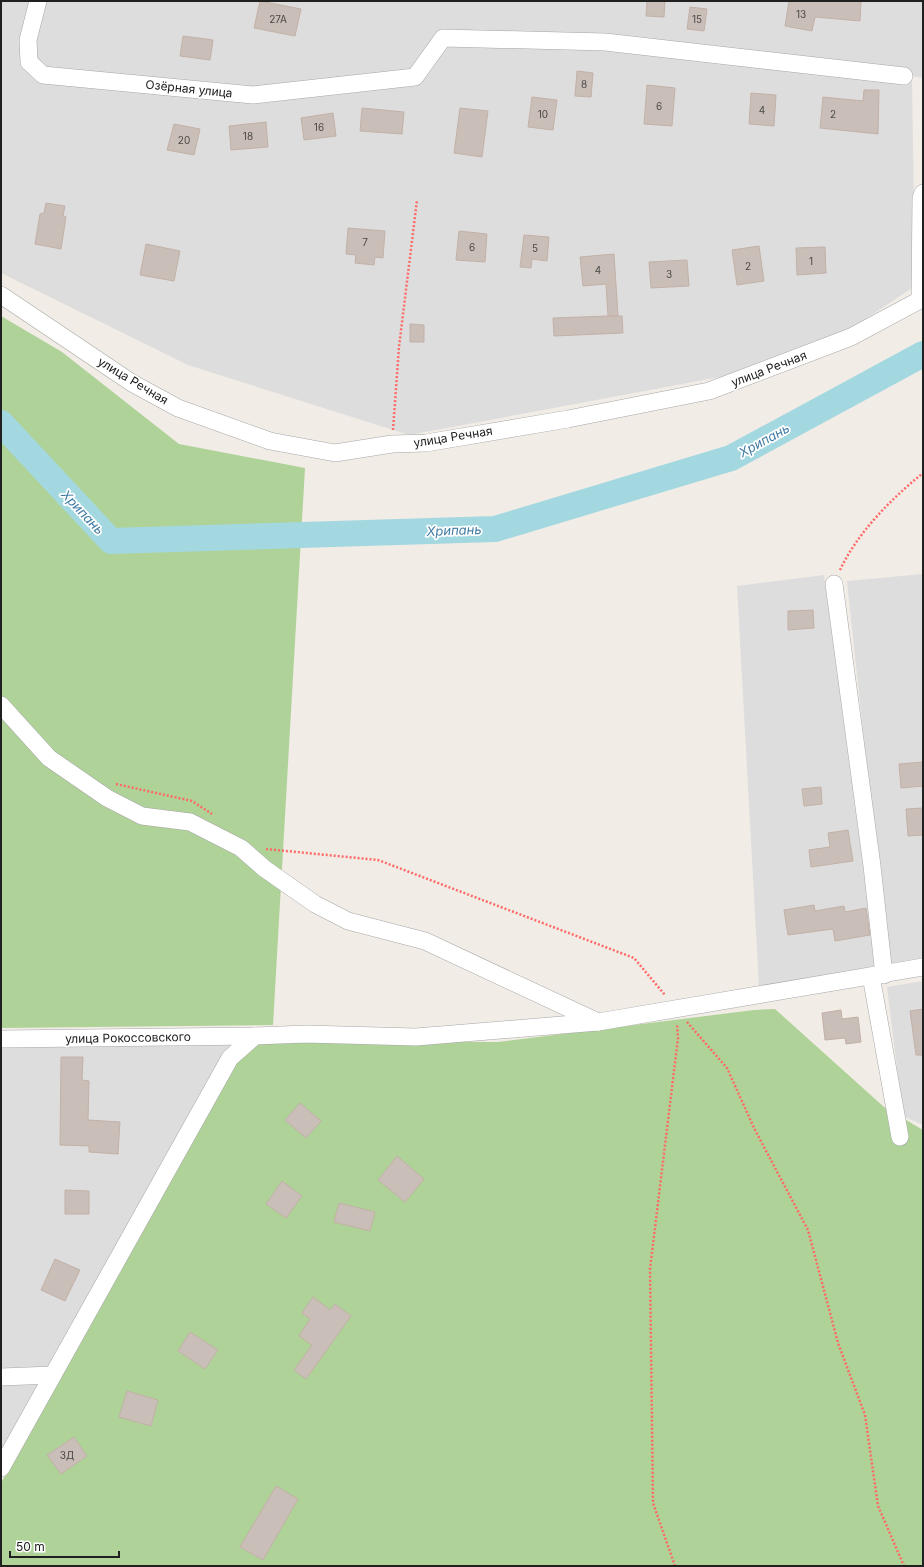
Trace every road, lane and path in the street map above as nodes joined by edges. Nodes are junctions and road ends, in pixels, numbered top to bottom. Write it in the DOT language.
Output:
graph roads {
  1 [pos="38,1"];
  2 [pos="904,76"];
  3 [pos="923,193"];
  4 [pos="417,200"];
  5 [pos="1,295"];
  6 [pos="922,300"];
  7 [pos="392,444"];
  8 [pos="923,473"];
  9 [pos="834,584"];
  10 [pos="1,705"];
  11 [pos="115,784"];
  12 [pos="218,818"];
  13 [pos="264,849"];
  14 [pos="923,967"];
  15 [pos="877,975"];
  16 [pos="676,1009"];
  17 [pos="598,1022"];
  18 [pos="255,1036"];
  19 [pos="678,1038"];
  20 [pos="1,1039"];
  21 [pos="900,1137"];
  22 [pos="53,1375"];
  23 [pos="1,1377"];
  24 [pos="1,1468"];
  25 [pos="675,1566"];
  26 [pos="904,1566"];
  1 -- 2 [label="street, Озёрная улица"];
  3 -- 6 [label="street"];
  4 -- 7 [label="path"];
  5 -- 7 [label="street, улица Речная"];
  6 -- 7 [label="street, улица Речная"];
  8 -- 9 [label="path"];
  9 -- 15 [label="street"];
  10 -- 17 [label="street"];
  11 -- 12 [label="path"];
  13 -- 16 [label="path"];
  14 -- 15 [label="street, улица Рокоссовского"];
  15 -- 16 [label="street, улица Рокоссовского"];
  15 -- 21 [label="street"];
  16 -- 17 [label="street, улица Рокоссовского"];
  16 -- 26 [label="path"];
  17 -- 18 [label="street, улица Рокоссовского"];
  18 -- 20 [label="street, улица Рокоссовского"];
  18 -- 22 [label="street"];
  19 -- 25 [label="path"];
  22 -- 23 [label="street"];
  22 -- 24 [label="street"];
}
